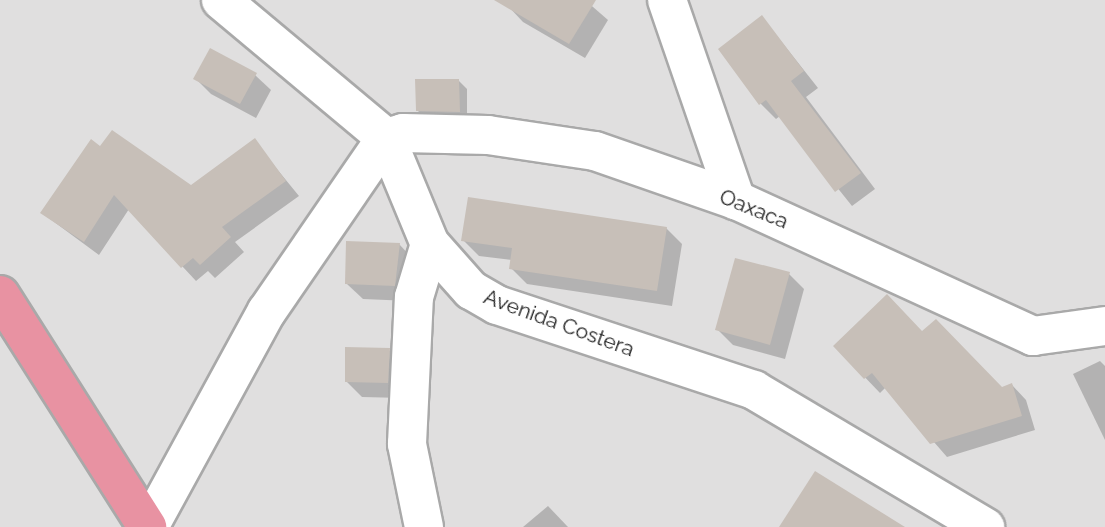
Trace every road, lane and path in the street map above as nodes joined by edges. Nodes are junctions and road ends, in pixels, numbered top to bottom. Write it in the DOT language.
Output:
graph roads {
  1 [pos="221,0"];
  2 [pos="667,0"];
  3 [pos="386,138"];
  4 [pos="736,200"];
  5 [pos="430,244"];
  6 [pos="0,295"];
  7 [pos="1105,326"];
  8 [pos="148,527"];
  9 [pos="424,527"];
  10 [pos="985,527"];
  1 -- 3 [label="street"];
  2 -- 4 [label="street"];
  3 -- 4 [label="street, Oaxaca"];
  3 -- 5 [label="street, Avenida Costera"];
  3 -- 8 [label="street"];
  4 -- 7 [label="street, Oaxaca"];
  5 -- 9 [label="street"];
  5 -- 10 [label="street, Avenida Costera"];
  6 -- 8 [label="highway"];
}
